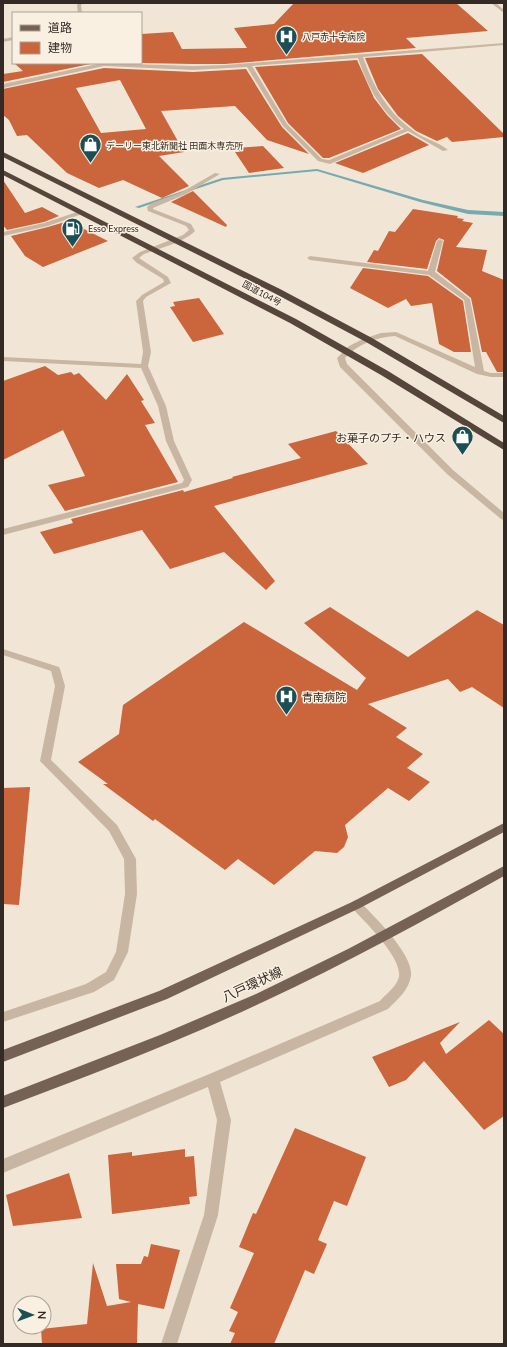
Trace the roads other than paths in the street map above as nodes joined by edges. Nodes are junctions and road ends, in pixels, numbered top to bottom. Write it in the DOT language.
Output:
graph roads {
  1 [pos="82,3"];
  2 [pos="493,3"];
  3 [pos="80,12"];
  4 [pos="504,12"];
  5 [pos="504,44"];
  6 [pos="360,56"];
  7 [pos="100,64"];
  8 [pos="122,64"];
  9 [pos="249,65"];
  10 [pos="3,86"];
  11 [pos="406,130"];
  12 [pos="445,150"];
  13 [pos="3,154"];
  14 [pos="3,172"];
  15 [pos="217,174"];
  16 [pos="80,213"];
  17 [pos="3,234"];
  18 [pos="174,240"];
  19 [pos="440,241"];
  20 [pos="154,248"];
  21 [pos="310,258"];
  22 [pos="431,273"];
  23 [pos="369,340"];
  24 [pos="347,351"];
  25 [pos="3,359"];
  26 [pos="144,366"];
  27 [pos="480,372"];
  28 [pos="504,375"];
  29 [pos="504,420"];
  30 [pos="504,447"];
  31 [pos="504,517"];
  32 [pos="3,532"];
  33 [pos="3,652"];
  34 [pos="504,827"];
  35 [pos="504,871"];
  36 [pos="356,905"];
  37 [pos="384,936"];
  38 [pos="3,1017"];
  39 [pos="3,1056"];
  40 [pos="212,1079"];
  41 [pos="3,1102"];
  42 [pos="3,1166"];
  43 [pos="169,1344"];
  1 -- 3 [label="street"];
  2 -- 4 [label="street"];
  5 -- 6 [label="street"];
  6 -- 9 [label="street"];
  6 -- 11 [label="street"];
  7 -- 10 [label="street"];
  8 -- 9 [label="street"];
  9 -- 11 [label="street"];
  11 -- 12 [label="street"];
  13 -- 18 [label="highway, 国道104号"];
  14 -- 16 [label="highway, 国道104号"];
  15 -- 18 [label="street"];
  16 -- 17 [label="street"];
  16 -- 20 [label="highway, 国道104号"];
  18 -- 20 [label="street"];
  18 -- 23 [label="highway, 国道104号"];
  19 -- 22 [label="street"];
  20 -- 24 [label="highway, 国道104号"];
  20 -- 26 [label="street"];
  21 -- 22 [label="street"];
  22 -- 27 [label="street"];
  23 -- 24 [label="street"];
  23 -- 27 [label="street"];
  23 -- 29 [label="highway, 国道104号"];
  24 -- 30 [label="highway, 国道104号"];
  24 -- 31 [label="street"];
  25 -- 26 [label="street"];
  26 -- 32 [label="street"];
  27 -- 28 [label="street"];
  33 -- 38 [label="street"];
  34 -- 36 [label="main road"];
  35 -- 37 [label="main road, 八戸環状線"];
  36 -- 37 [label="street"];
  36 -- 39 [label="main road"];
  37 -- 40 [label="street"];
  37 -- 41 [label="main road, 八戸環状線"];
  40 -- 42 [label="street"];
  40 -- 43 [label="street"];
}
